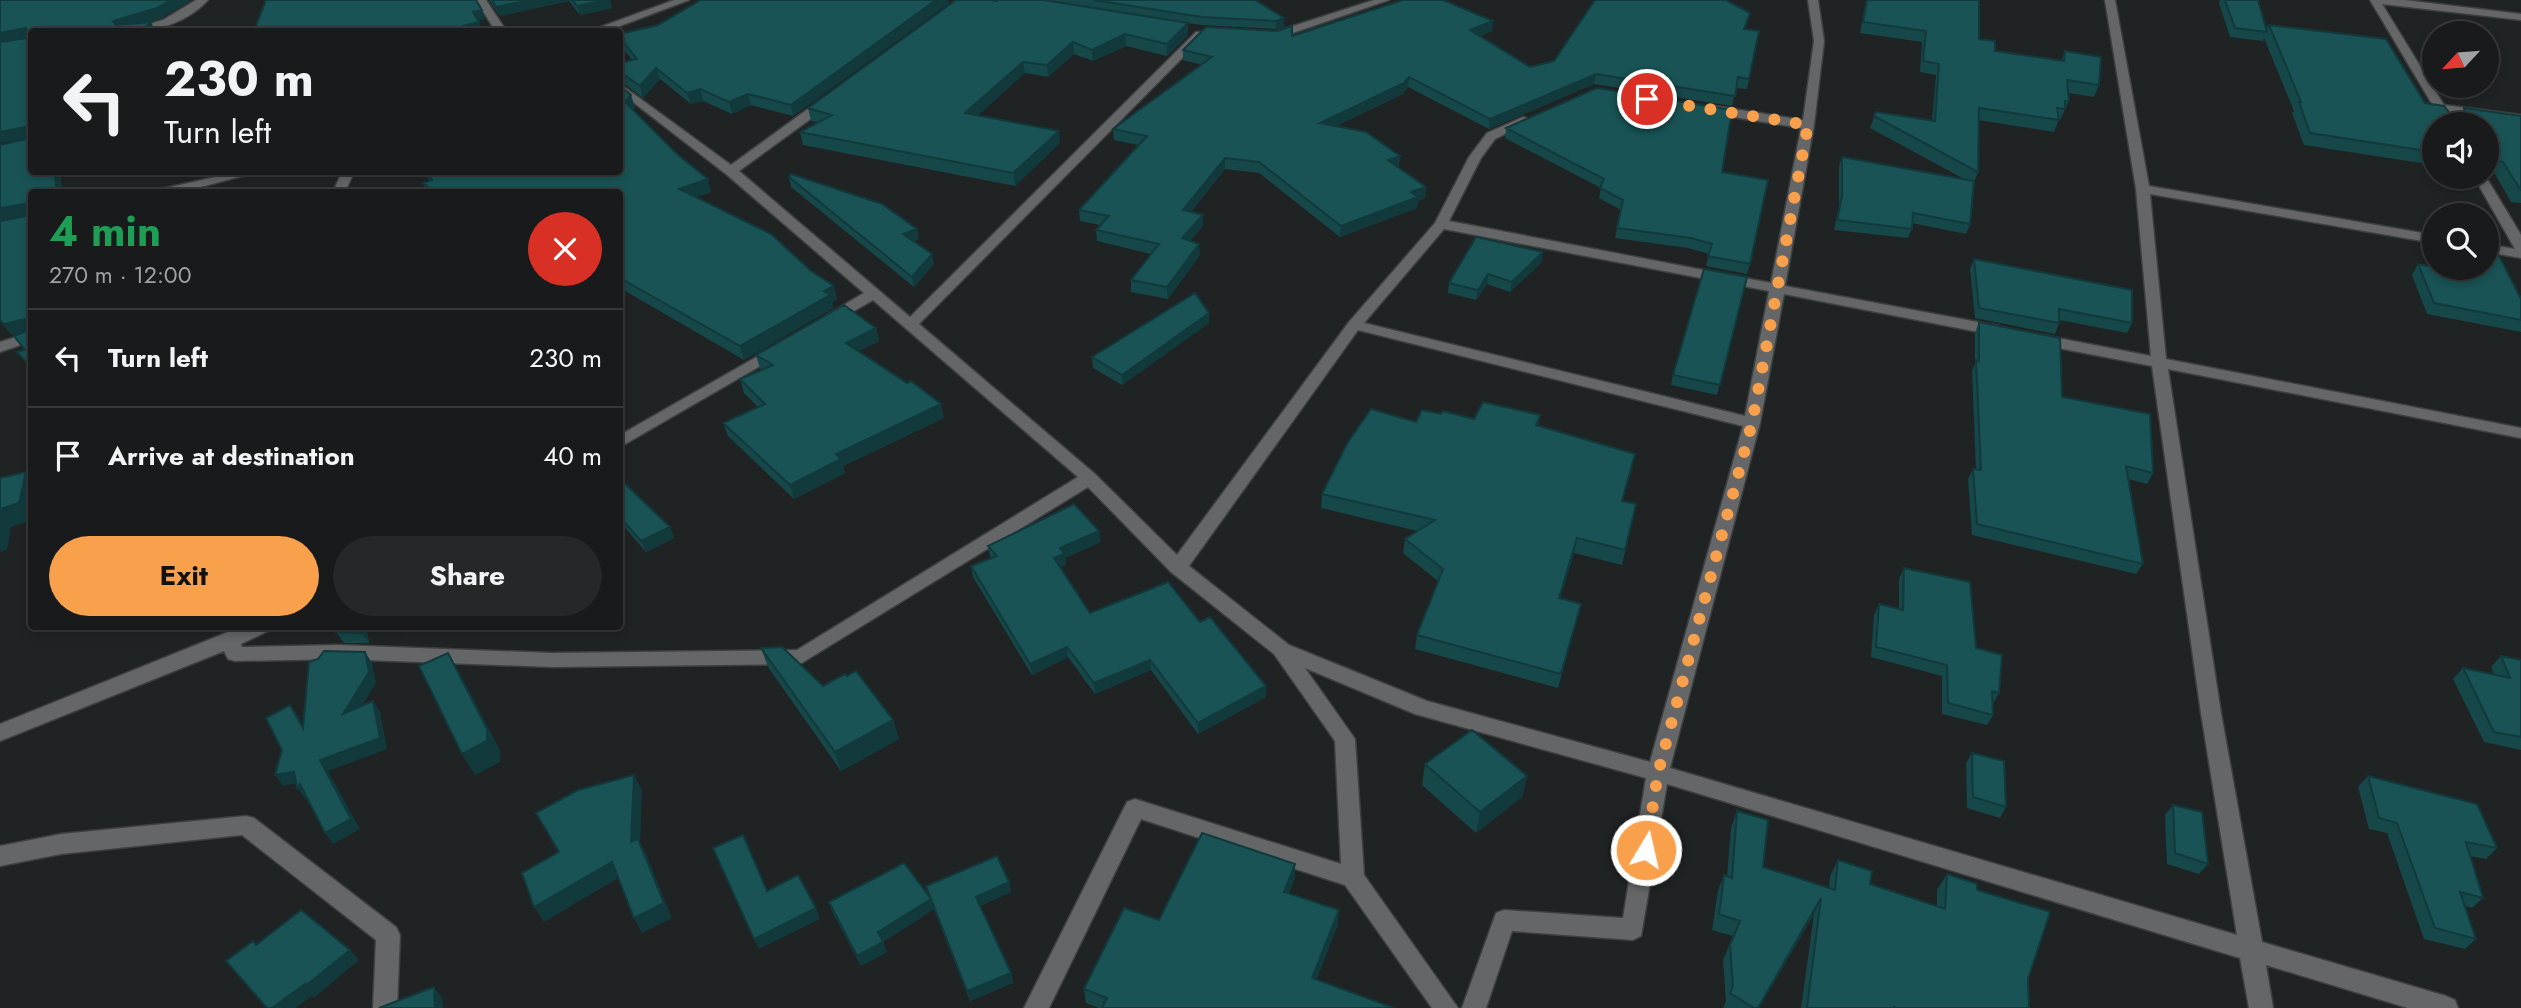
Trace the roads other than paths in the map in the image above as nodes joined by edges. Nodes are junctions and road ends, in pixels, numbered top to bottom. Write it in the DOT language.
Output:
graph roads {
  1 [pos="203,0"];
  2 [pos="481,0"];
  3 [pos="684,0"];
  4 [pos="1384,0"];
  5 [pos="1813,0"];
  6 [pos="2110,0"];
  7 [pos="2376,0"];
  8 [pos="2521,17"];
  9 [pos="150,28"];
  10 [pos="499,28"];
  11 [pos="604,28"];
  12 [pos="1202,31"];
  13 [pos="1252,34"];
  14 [pos="623,89"];
  15 [pos="842,89"];
  16 [pos="1701,107"];
  17 [pos="2441,108"];
  18 [pos="2443,112"];
  19 [pos="1536,116"];
  20 [pos="2521,119"];
  21 [pos="1808,125"];
  22 [pos="731,171"];
  23 [pos="239,175"];
  24 [pos="179,189"];
  25 [pos="2143,189"];
  26 [pos="2487,189"];
  27 [pos="1441,224"];
  28 [pos="2422,237"];
  29 [pos="2521,247"];
  30 [pos="2499,250"];
  31 [pos="2521,254"];
  32 [pos="1778,286"];
  33 [pos="873,294"];
  34 [pos="910,325"];
  35 [pos="1354,325"];
  36 [pos="812,329"];
  37 [pos="28,337"];
  38 [pos="788,344"];
  39 [pos="0,347"];
  40 [pos="2159,364"];
  41 [pos="1752,423"];
  42 [pos="2521,433"];
  43 [pos="623,440"];
  44 [pos="1089,478"];
  45 [pos="1178,567"];
  46 [pos="254,630"];
  47 [pos="231,642"];
  48 [pos="1281,649"];
  49 [pos="0,733"];
  50 [pos="1658,773"];
  51 [pos="0,856"];
  52 [pos="1353,878"];
  53 [pos="2251,950"];
  54 [pos="385,1008"];
  55 [pos="1036,1008"];
  56 [pos="1446,1008"];
  57 [pos="1474,1008"];
  58 [pos="2261,1008"];
  59 [pos="2446,1008"];
  1 -- 9 [label="street"];
  2 -- 10 [label="street"];
  3 -- 11 [label="street"];
  4 -- 13 [label="street"];
  5 -- 21 [label="street"];
  6 -- 25 [label="street"];
  7 -- 8 [label="street"];
  7 -- 17 [label="street"];
  12 -- 34 [label="street"];
  14 -- 22 [label="street"];
  15 -- 22 [label="street"];
  16 -- 21 [label="street"];
  17 -- 18 [label="street"];
  17 -- 20 [label="street"];
  19 -- 27 [label="street"];
  21 -- 32 [label="street"];
  22 -- 33 [label="street"];
  23 -- 24 [label="street"];
  25 -- 28 [label="street"];
  25 -- 40 [label="street"];
  26 -- 29 [label="street"];
  27 -- 32 [label="street"];
  27 -- 35 [label="street"];
  30 -- 31 [label="street"];
  32 -- 40 [label="street"];
  32 -- 41 [label="street"];
  33 -- 34 [label="street"];
  33 -- 36 [label="street"];
  34 -- 44 [label="street"];
  35 -- 41 [label="street"];
  35 -- 45 [label="street"];
  37 -- 39 [label="street"];
  38 -- 43 [label="street"];
  40 -- 42 [label="street"];
  40 -- 53 [label="street"];
  41 -- 50 [label="street"];
  44 -- 45 [label="street"];
  44 -- 47 [label="street"];
  45 -- 48 [label="street"];
  46 -- 47 [label="street"];
  47 -- 49 [label="street"];
  48 -- 50 [label="street"];
  48 -- 52 [label="street"];
  50 -- 53 [label="street"];
  50 -- 57 [label="street"];
  51 -- 54 [label="street"];
  52 -- 55 [label="street"];
  52 -- 56 [label="street"];
  53 -- 58 [label="street"];
  53 -- 59 [label="street"];
}
